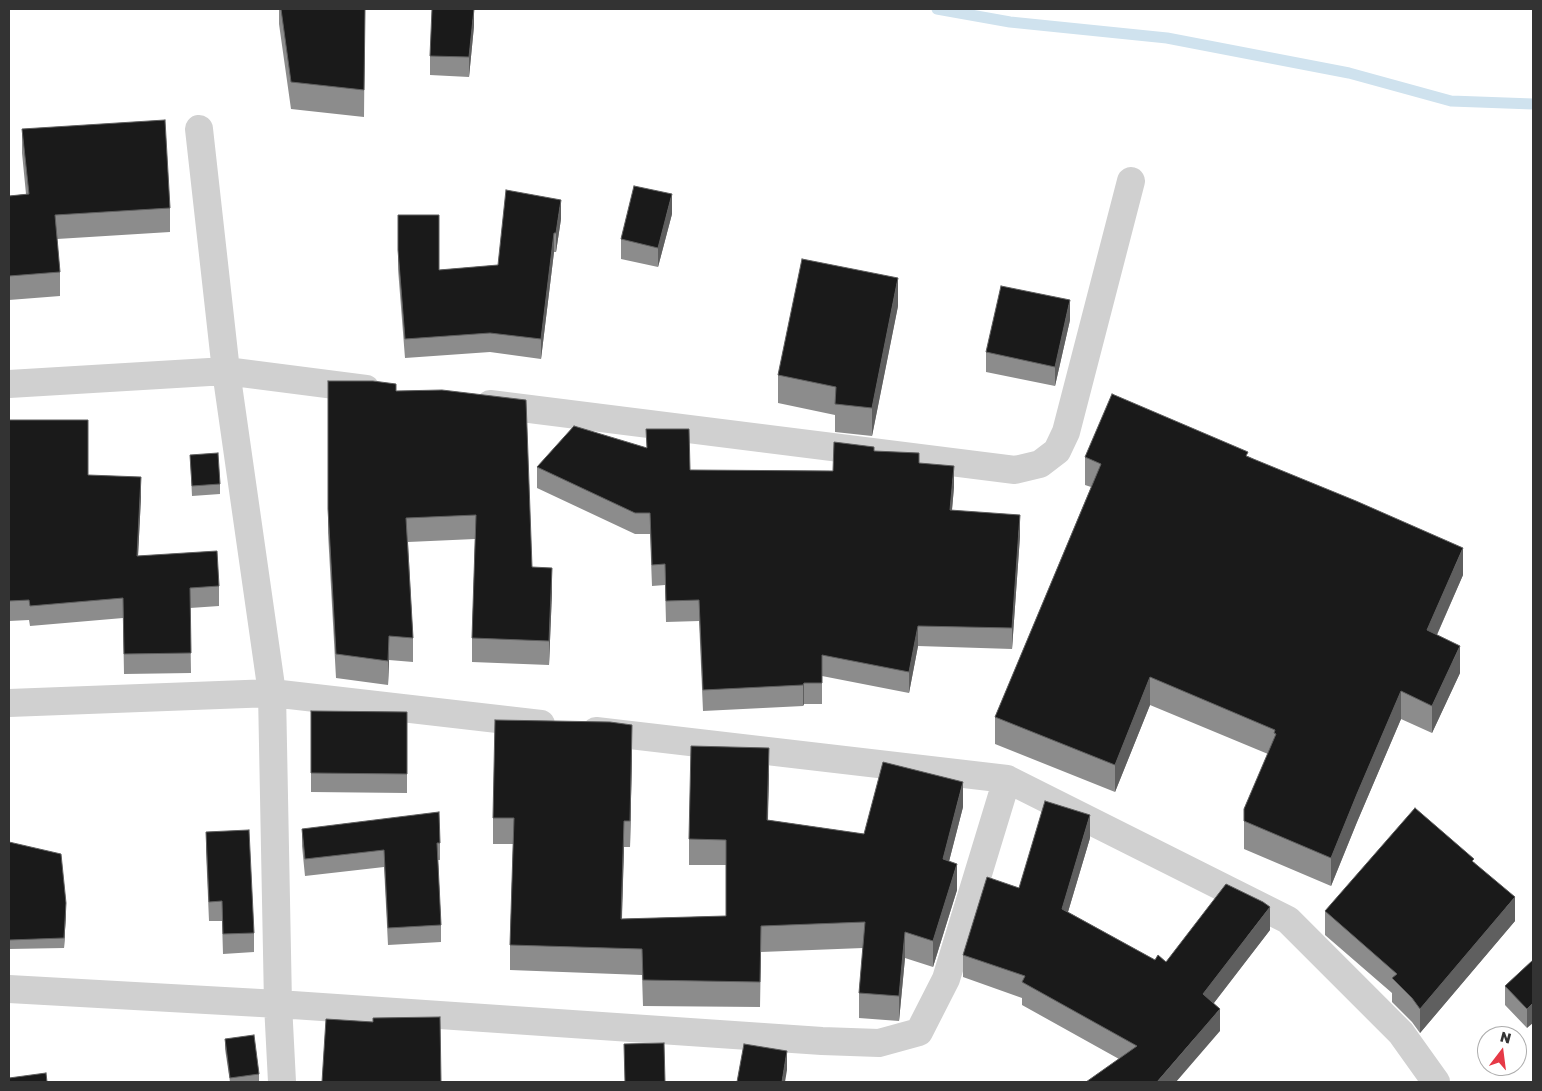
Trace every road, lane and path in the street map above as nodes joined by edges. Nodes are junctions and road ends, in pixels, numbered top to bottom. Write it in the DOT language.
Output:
graph roads {
  1 [pos="199,130"];
  2 [pos="1131,181"];
  3 [pos="226,371"];
  4 [pos="9,384"];
  5 [pos="394,392"];
  6 [pos="463,401"];
  7 [pos="272,693"];
  8 [pos="9,703"];
  9 [pos="1007,779"];
  10 [pos="9,989"];
  11 [pos="278,1004"];
  12 [pos="282,1082"];
  13 [pos="1436,1082"];
  1 -- 3 [label="street"];
  2 -- 6 [label="street"];
  3 -- 4 [label="street"];
  3 -- 5 [label="street"];
  3 -- 7 [label="street"];
  7 -- 8 [label="street"];
  7 -- 9 [label="street"];
  7 -- 11 [label="street"];
  9 -- 11 [label="street"];
  9 -- 13 [label="street"];
  10 -- 11 [label="street"];
  11 -- 12 [label="street"];
}
